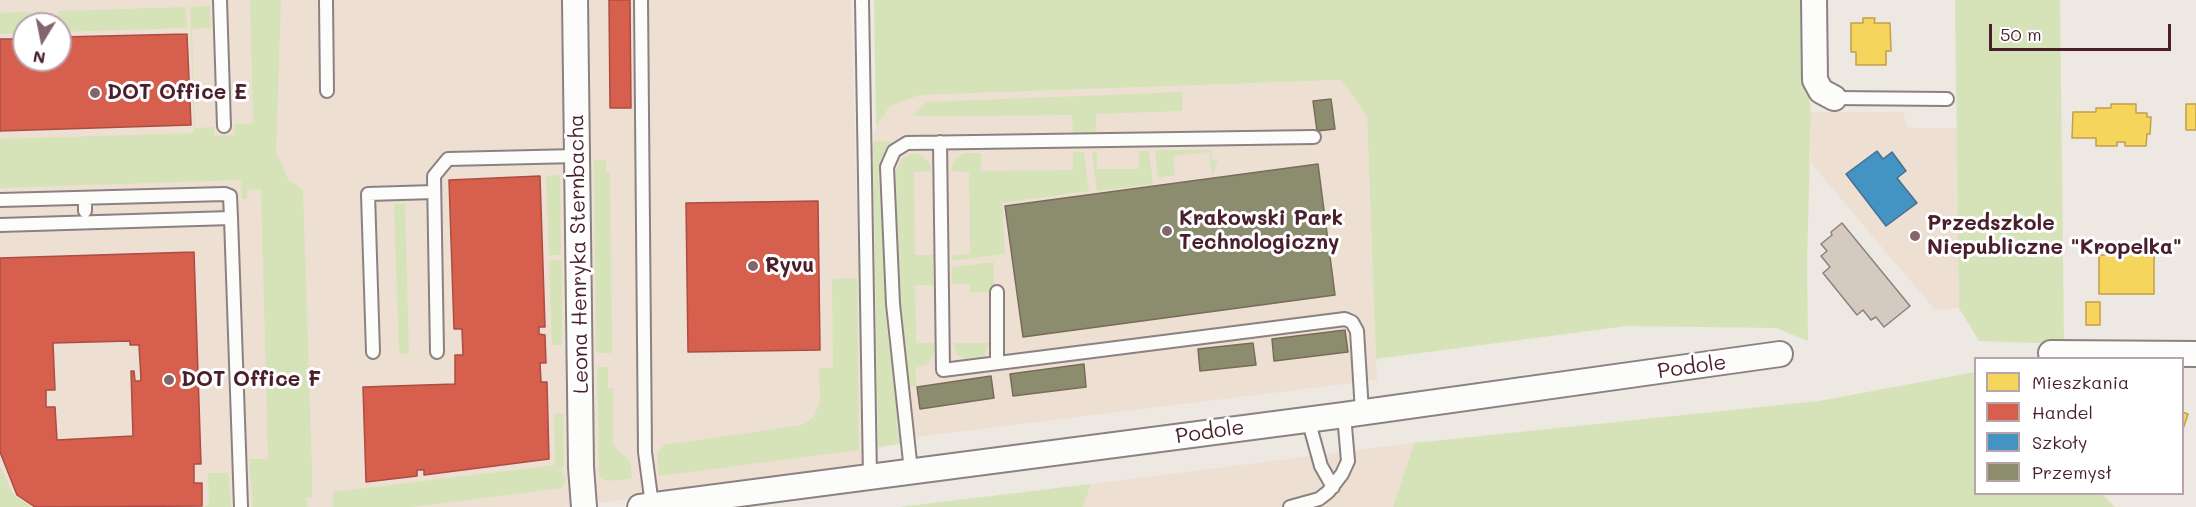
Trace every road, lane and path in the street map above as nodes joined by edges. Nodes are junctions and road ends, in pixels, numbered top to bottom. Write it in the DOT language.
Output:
graph roads {
  1 [pos="220,0"];
  2 [pos="326,0"];
  3 [pos="575,0"];
  4 [pos="641,0"];
  5 [pos="862,0"];
  6 [pos="1814,0"];
  7 [pos="327,91"];
  8 [pos="1834,98"];
  9 [pos="1947,99"];
  10 [pos="224,126"];
  11 [pos="1314,137"];
  12 [pos="940,142"];
  13 [pos="577,156"];
  14 [pos="434,192"];
  15 [pos="85,198"];
  16 [pos="0,200"];
  17 [pos="85,212"];
  18 [pos="231,218"];
  19 [pos="0,225"];
  20 [pos="997,292"];
  21 [pos="373,352"];
  22 [pos="437,352"];
  23 [pos="2051,353"];
  24 [pos="1780,354"];
  25 [pos="2196,354"];
  26 [pos="998,363"];
  27 [pos="1353,414"];
  28 [pos="1308,419"];
  29 [pos="911,471"];
  30 [pos="870,477"];
  31 [pos="1333,487"];
  32 [pos="646,506"];
  33 [pos="242,507"];
  34 [pos="584,507"];
  35 [pos="1290,507"];
  1 -- 10 [label="lane"];
  2 -- 7 [label="lane"];
  3 -- 13 [label="street, Leona Henryka Sternbacha"];
  4 -- 32 [label="lane"];
  5 -- 30 [label="lane"];
  6 -- 8 [label="street"];
  8 -- 9 [label="lane"];
  11 -- 12 [label="lane"];
  12 -- 26 [label="lane"];
  12 -- 29 [label="lane"];
  13 -- 14 [label="lane"];
  13 -- 34 [label="street, Leona Henryka Sternbacha"];
  14 -- 21 [label="lane"];
  14 -- 22 [label="lane"];
  15 -- 16 [label="lane"];
  15 -- 17 [label="lane"];
  15 -- 18 [label="lane"];
  18 -- 19 [label="lane"];
  18 -- 33 [label="lane"];
  20 -- 26 [label="lane"];
  23 -- 25 [label="street"];
  24 -- 27 [label="street, Podole"];
  26 -- 27 [label="lane"];
  27 -- 28 [label="street, Podole"];
  27 -- 31 [label="lane"];
  28 -- 29 [label="street, Podole"];
  28 -- 31 [label="lane"];
  29 -- 30 [label="street, Podole"];
  30 -- 32 [label="street, Podole"];
  31 -- 35 [label="lane"];
}
